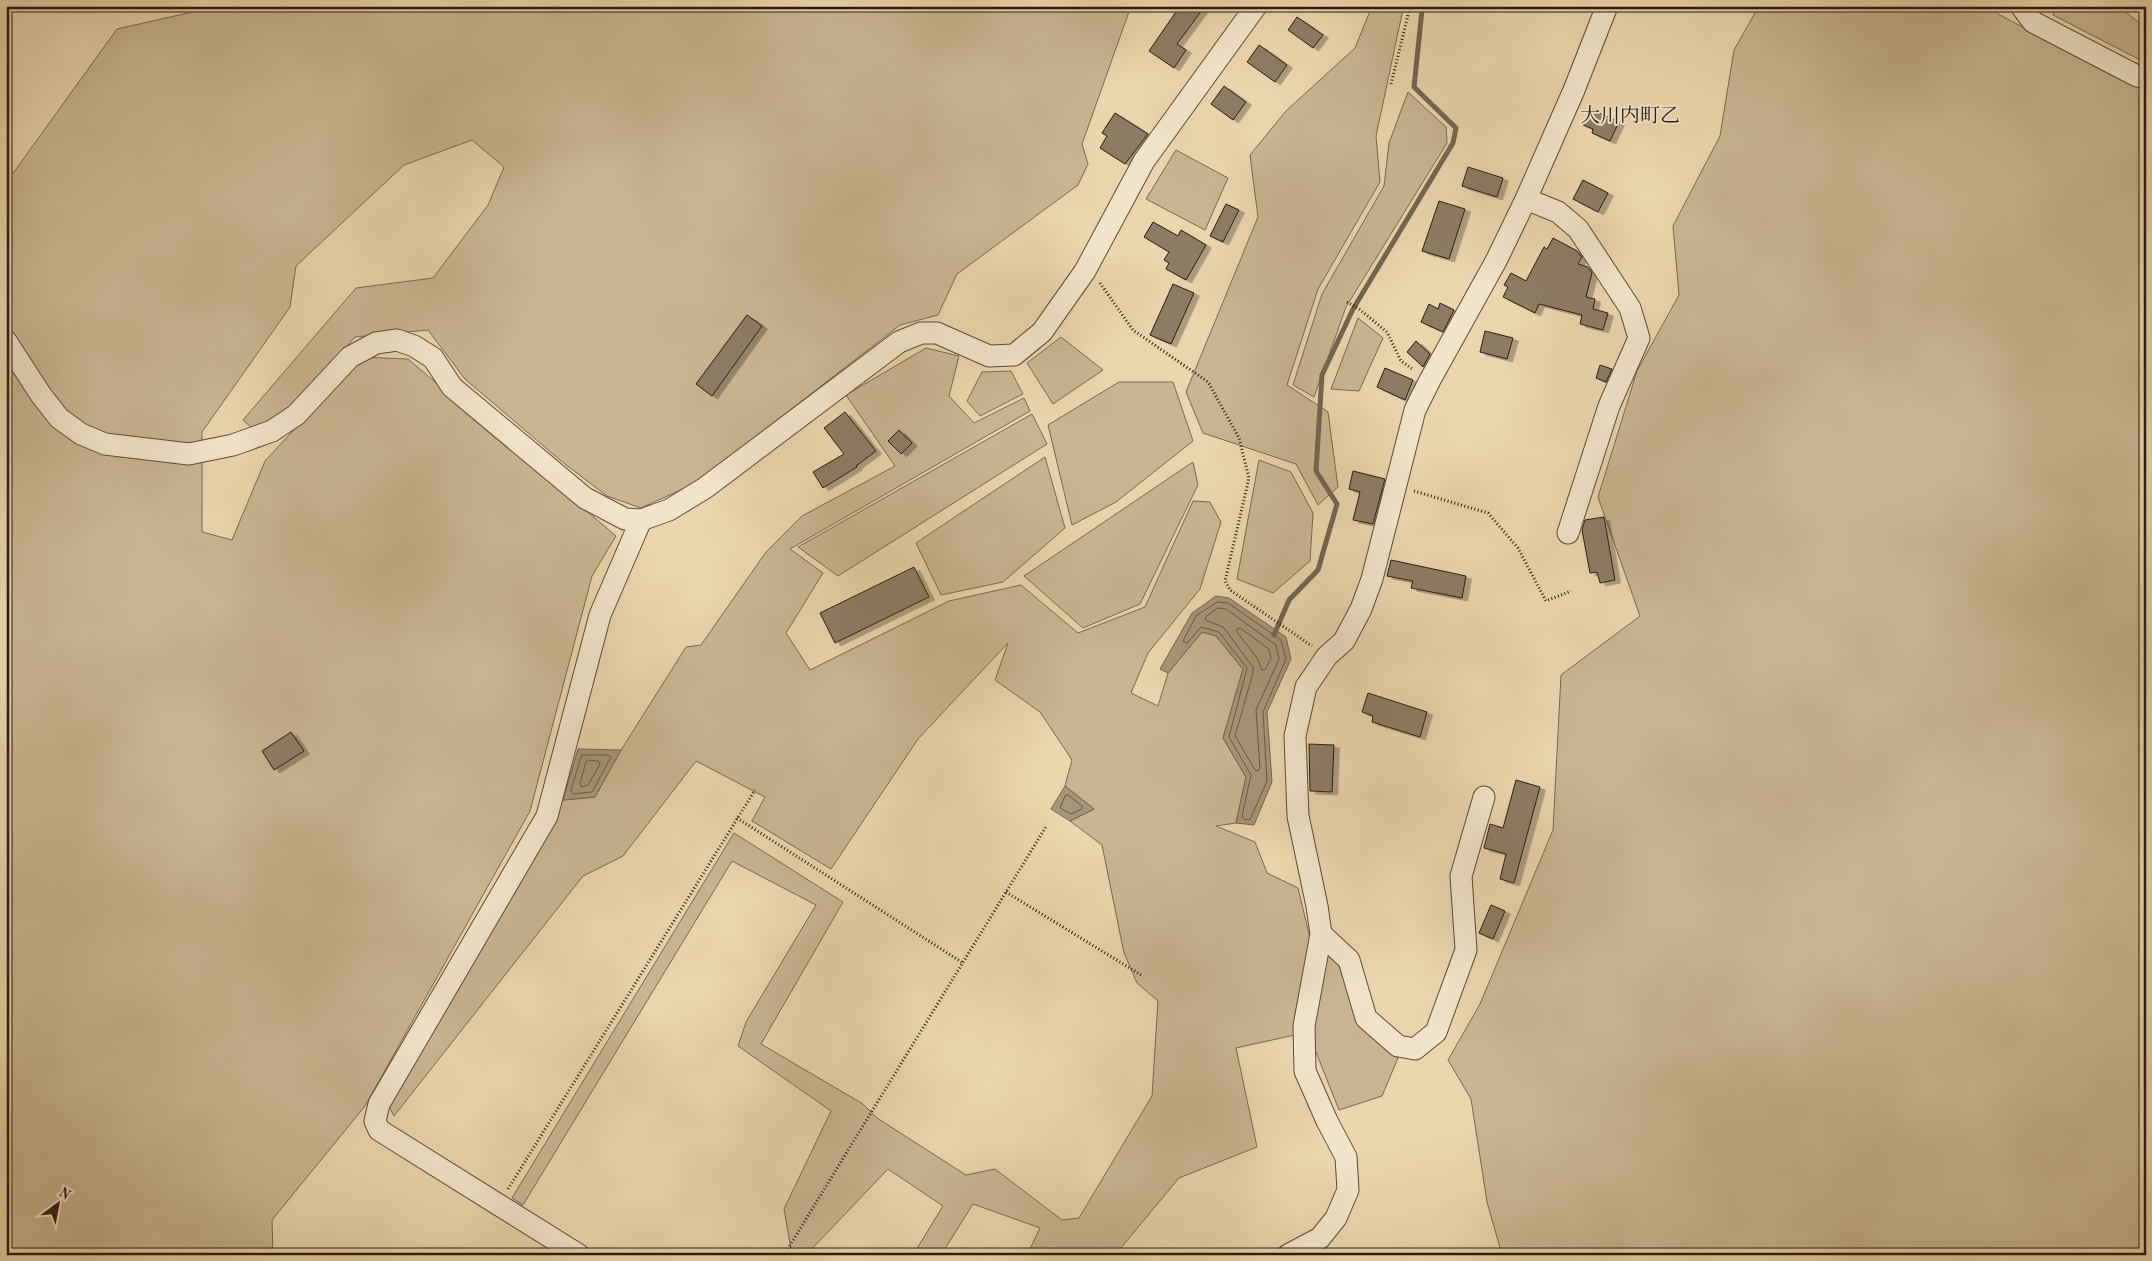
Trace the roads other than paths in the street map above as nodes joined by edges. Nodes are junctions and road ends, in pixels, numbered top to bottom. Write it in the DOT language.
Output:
graph roads {
  1 [pos="1256,6"];
  2 [pos="1607,6"];
  3 [pos="2022,6"];
  4 [pos="2146,78"];
  5 [pos="1526,199"];
  6 [pos="6,341"];
  7 [pos="642,520"];
  8 [pos="1568,533"];
  9 [pos="1484,797"];
  10 [pos="1321,934"];
  11 [pos="579,1255"];
  12 [pos="1288,1255"];
  1 -- 7 [label="street"];
  2 -- 5 [label="street"];
  3 -- 4 [label="street"];
  5 -- 8 [label="street"];
  5 -- 10 [label="street"];
  6 -- 7 [label="street"];
  7 -- 11 [label="street"];
  9 -- 10 [label="street"];
  10 -- 12 [label="street"];
}
